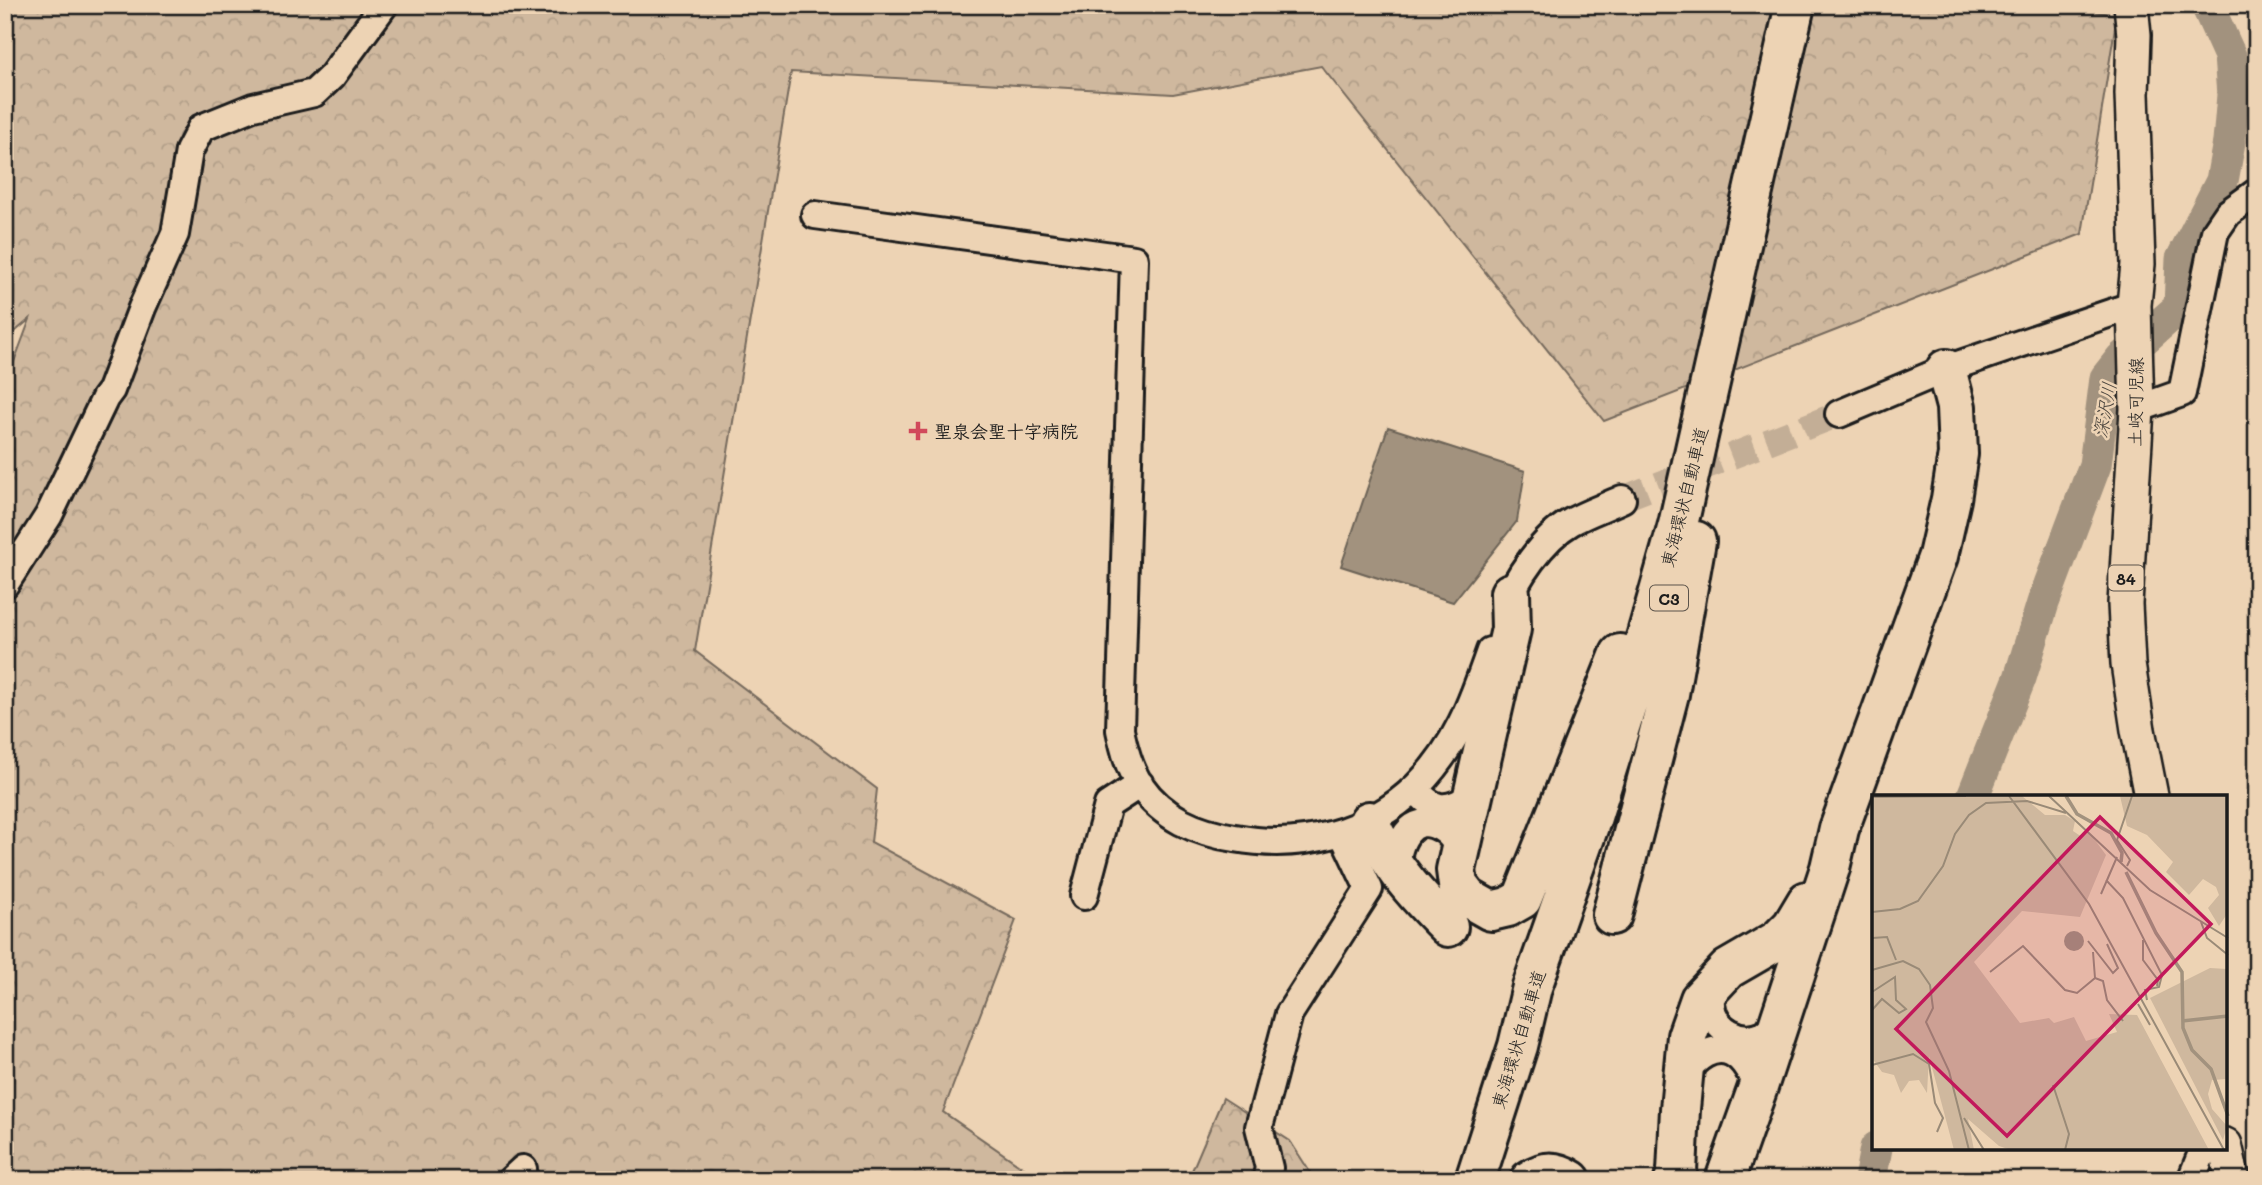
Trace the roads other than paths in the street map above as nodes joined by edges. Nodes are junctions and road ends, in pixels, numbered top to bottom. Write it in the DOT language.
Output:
graph roads {
  1 [pos="384,5"];
  2 [pos="1795,5"];
  3 [pos="1807,5"];
  4 [pos="2131,5"];
  5 [pos="2257,192"];
  6 [pos="815,215"];
  7 [pos="1735,302"];
  8 [pos="2134,312"];
  9 [pos="1946,369"];
  10 [pos="2137,409"];
  11 [pos="1839,414"];
  12 [pos="1622,499"];
  13 [pos="5,584"];
  14 [pos="1510,593"];
  15 [pos="1139,784"];
  16 [pos="1415,788"];
  17 [pos="2151,795"];
  18 [pos="1471,797"];
  19 [pos="1356,826"];
  20 [pos="1839,829"];
  21 [pos="1460,848"];
  22 [pos="1396,870"];
  23 [pos="1084,896"];
  24 [pos="1612,915"];
  25 [pos="1448,927"];
  26 [pos="1714,981"];
  27 [pos="1777,1024"];
  28 [pos="1683,1075"];
  29 [pos="1757,1090"];
  30 [pos="2203,1150"];
  31 [pos="2226,1150"];
  32 [pos="1584,1174"];
  33 [pos="1266,1180"];
  34 [pos="1475,1180"];
  35 [pos="1490,1180"];
  36 [pos="1530,1180"];
  37 [pos="1674,1180"];
  38 [pos="1725,1180"];
  39 [pos="2191,1180"];
  40 [pos="2233,1180"];
  1 -- 13 [label="street"];
  2 -- 7 [label="highway, 東海環状自動車道 / C3"];
  3 -- 7 [label="highway, 東海環状自動車道 / C3"];
  4 -- 8 [label="main road, 土岐可児線 / 84"];
  5 -- 10 [label="street"];
  6 -- 15 [label="street"];
  7 -- 21 [label="highway"];
  7 -- 24 [label="highway"];
  7 -- 34 [label="highway, 東海環状自動車道 / C3"];
  7 -- 35 [label="highway, 東海環状自動車道 / C3"];
  8 -- 9 [label="street"];
  8 -- 10 [label="main road, 土岐可児線 / 84"];
  9 -- 11 [label="street"];
  9 -- 20 [label="highway"];
  10 -- 17 [label="main road, 土岐可児線 / 84"];
  12 -- 14 [label="street"];
  14 -- 16 [label="street"];
  14 -- 18 [label="highway"];
  15 -- 19 [label="street"];
  15 -- 23 [label="street"];
  16 -- 18 [label="street"];
  16 -- 19 [label="street"];
  18 -- 21 [label="highway"];
  19 -- 22 [label="highway"];
  19 -- 33 [label="street"];
  20 -- 26 [label="highway"];
  20 -- 27 [label="highway"];
  21 -- 22 [label="street"];
  22 -- 25 [label="highway"];
  26 -- 27 [label="street"];
  26 -- 28 [label="highway"];
  27 -- 29 [label="highway"];
  28 -- 29 [label="street"];
  28 -- 37 [label="highway"];
  29 -- 38 [label="highway"];
  30 -- 39 [label="street"];
  31 -- 40 [label="main road"];
  32 -- 36 [label="highway"];
}
